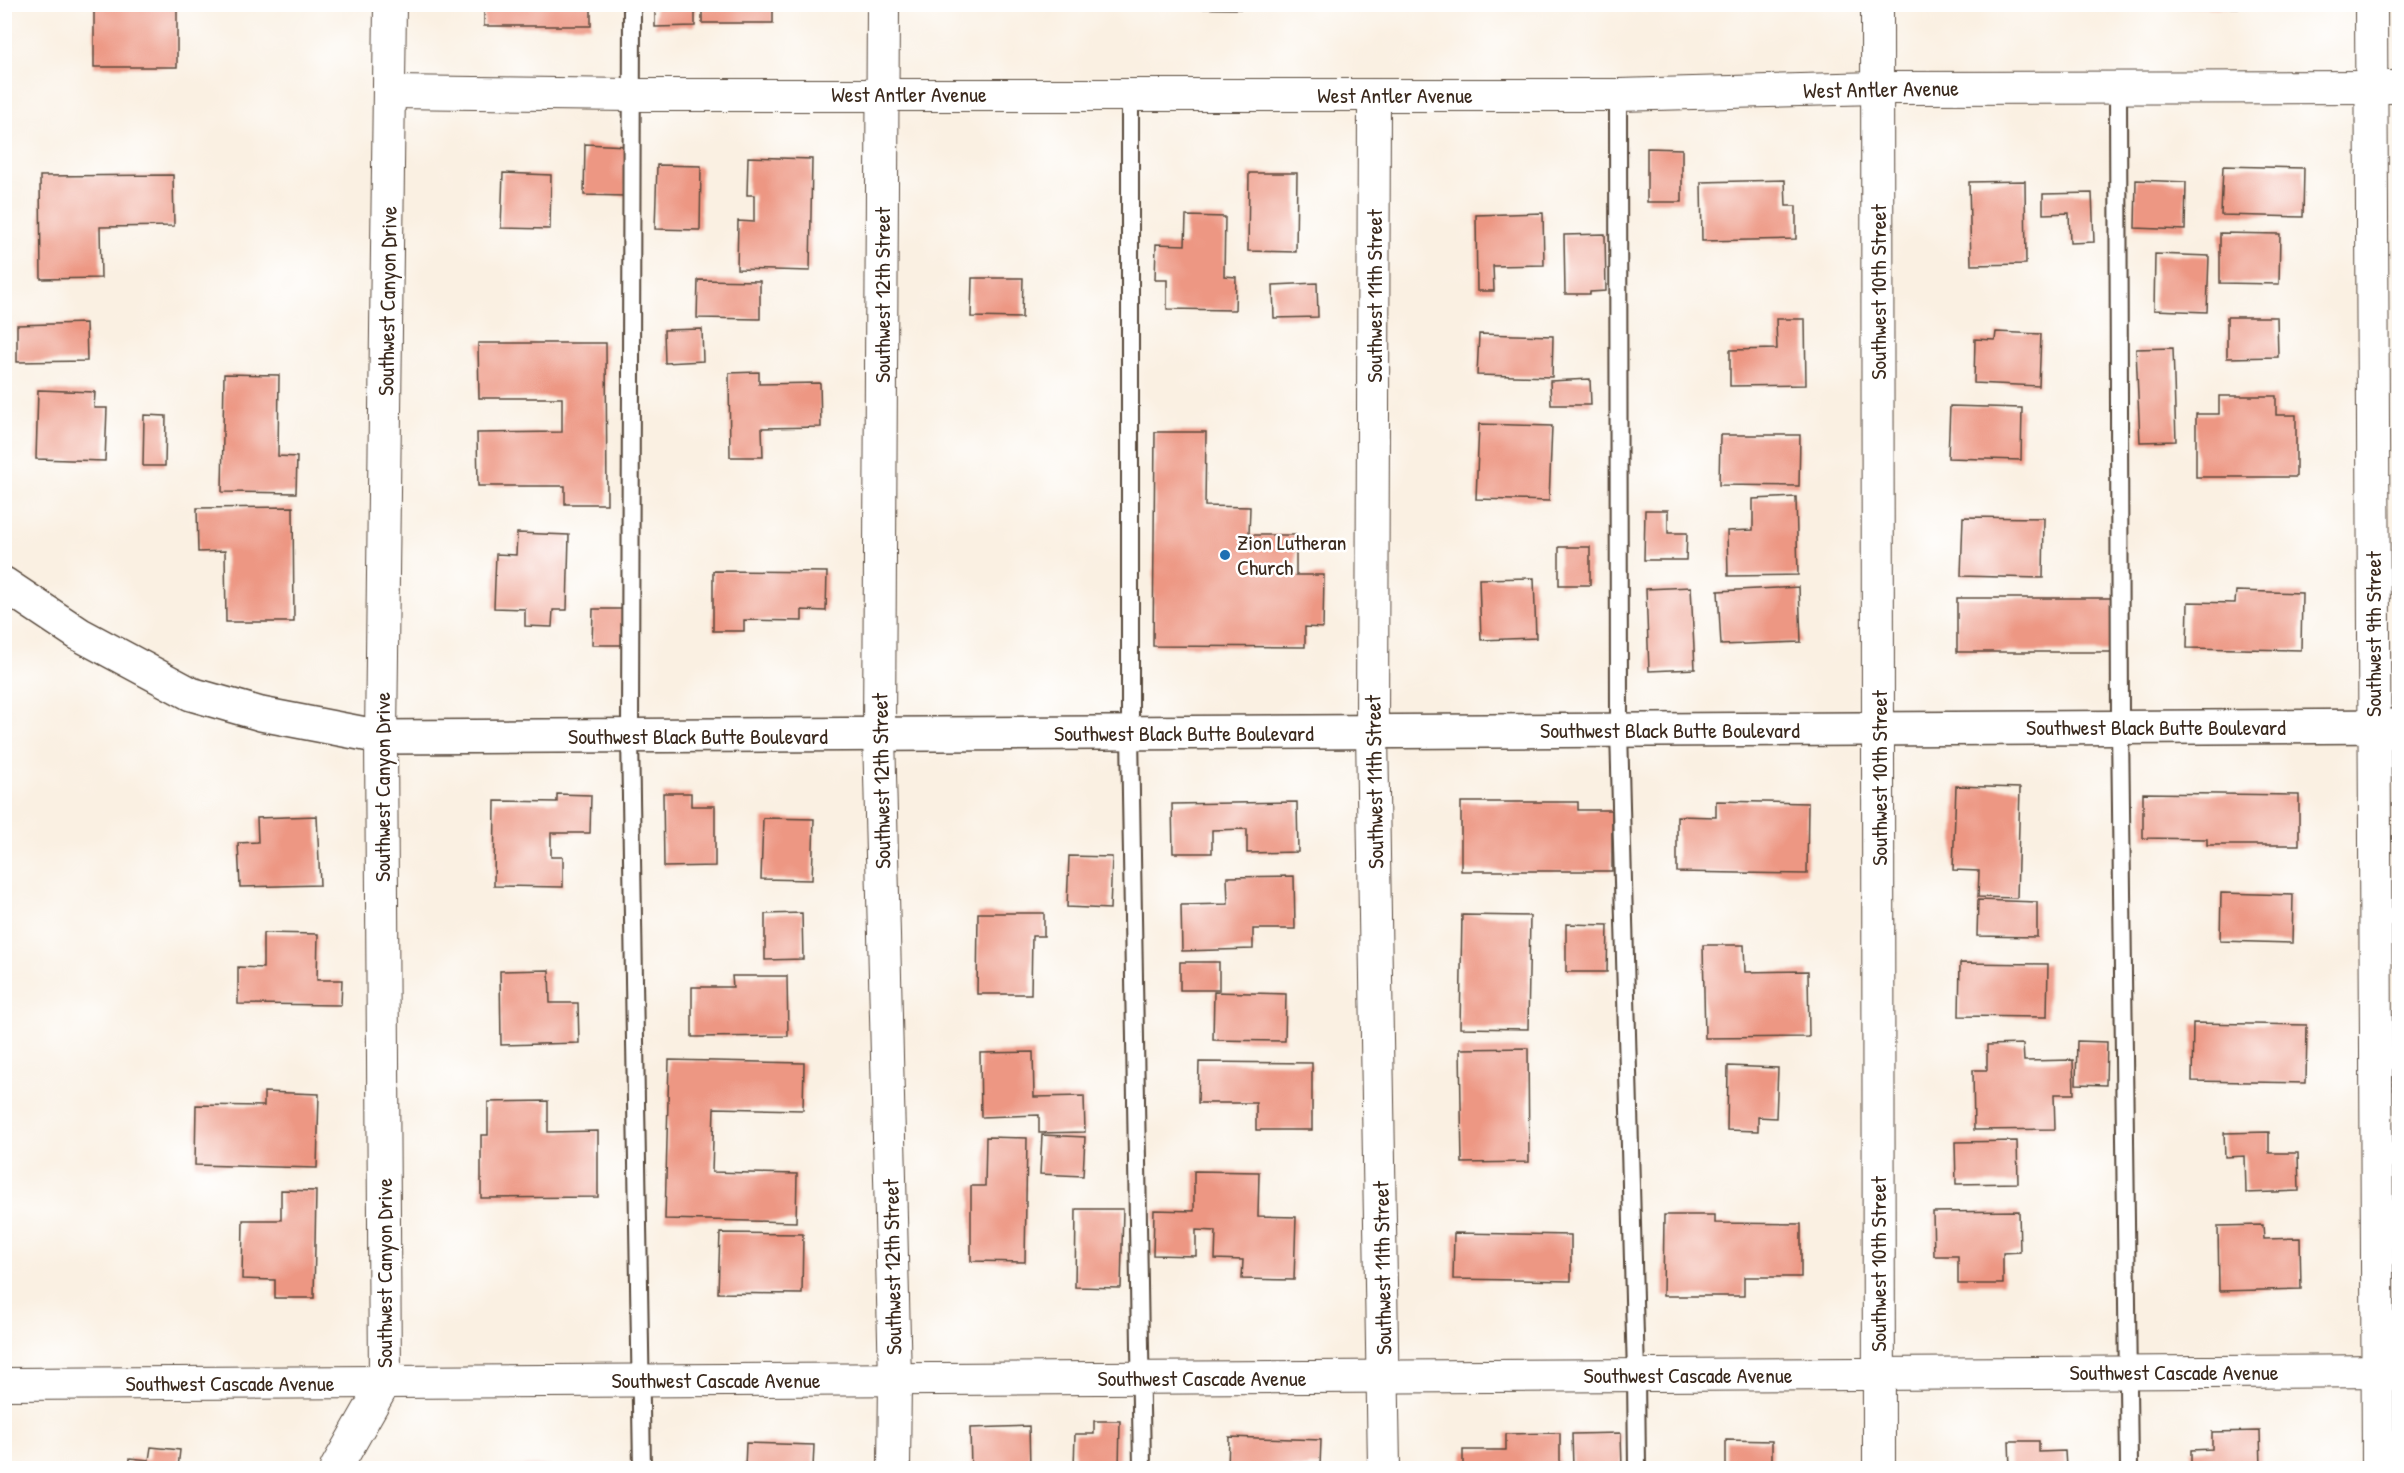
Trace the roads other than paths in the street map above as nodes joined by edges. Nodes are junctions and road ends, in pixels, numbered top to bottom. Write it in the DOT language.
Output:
graph roads {
  1 [pos="390,4"];
  2 [pos="632,4"];
  3 [pos="883,4"];
  4 [pos="1878,4"];
  5 [pos="2371,4"];
  6 [pos="2118,87"];
  7 [pos="2385,87"];
  8 [pos="1877,88"];
  9 [pos="390,92"];
  10 [pos="1130,93"];
  11 [pos="883,94"];
  12 [pos="632,95"];
  13 [pos="1374,95"];
  14 [pos="1618,95"];
  15 [pos="4,584"];
  16 [pos="2120,726"];
  17 [pos="2387,726"];
  18 [pos="1879,728"];
  19 [pos="1619,730"];
  20 [pos="1372,732"];
  21 [pos="1130,733"];
  22 [pos="879,734"];
  23 [pos="630,736"];
  24 [pos="381,737"];
  25 [pos="2388,1371"];
  26 [pos="2129,1372"];
  27 [pos="1878,1374"];
  28 [pos="1636,1375"];
  29 [pos="1384,1377"];
  30 [pos="1142,1378"];
  31 [pos="895,1379"];
  32 [pos="642,1381"];
  33 [pos="385,1382"];
  34 [pos="4,1384"];
  35 [pos="336,1468"];
  36 [pos="642,1468"];
  37 [pos="894,1468"];
  38 [pos="1142,1468"];
  39 [pos="1384,1468"];
  40 [pos="1636,1468"];
  41 [pos="1879,1468"];
  42 [pos="2129,1468"];
  43 [pos="2378,1468"];
  1 -- 9 [label="street, Southwest Canyon Drive"];
  2 -- 12 [label="lane"];
  3 -- 11 [label="street, Southwest 12th Street"];
  4 -- 8 [label="street, Southwest 10th Street"];
  5 -- 7 [label="street, Southwest 9th Street"];
  6 -- 7 [label="street, West Antler Avenue"];
  6 -- 8 [label="street, West Antler Avenue"];
  6 -- 16 [label="lane"];
  7 -- 17 [label="street, Southwest 9th Street"];
  8 -- 14 [label="street, West Antler Avenue"];
  8 -- 18 [label="street, Southwest 10th Street"];
  9 -- 12 [label="street, West Antler Avenue"];
  9 -- 24 [label="street, Southwest Canyon Drive"];
  10 -- 11 [label="street, West Antler Avenue"];
  10 -- 13 [label="street, West Antler Avenue"];
  10 -- 21 [label="lane"];
  11 -- 12 [label="street, West Antler Avenue"];
  11 -- 22 [label="street, Southwest 12th Street"];
  12 -- 23 [label="lane"];
  13 -- 14 [label="street, West Antler Avenue"];
  13 -- 20 [label="street, Southwest 11th Street"];
  14 -- 19 [label="lane"];
  15 -- 24 [label="street, Southwest Black Butte Boulevard"];
  16 -- 17 [label="street, Southwest Black Butte Boulevard"];
  16 -- 18 [label="street, Southwest Black Butte Boulevard"];
  16 -- 26 [label="lane"];
  17 -- 25 [label="street, Southwest 9th Street"];
  18 -- 19 [label="street, Southwest Black Butte Boulevard"];
  18 -- 27 [label="street, Southwest 10th Street"];
  19 -- 20 [label="street, Southwest Black Butte Boulevard"];
  19 -- 28 [label="lane"];
  20 -- 21 [label="street, Southwest Black Butte Boulevard"];
  20 -- 29 [label="street, Southwest 11th Street"];
  21 -- 22 [label="street, Southwest Black Butte Boulevard"];
  21 -- 30 [label="lane"];
  22 -- 23 [label="street, Southwest Black Butte Boulevard"];
  22 -- 31 [label="street, Southwest 12th Street"];
  23 -- 24 [label="street, Southwest Black Butte Boulevard"];
  23 -- 32 [label="lane"];
  24 -- 33 [label="street, Southwest Canyon Drive"];
  25 -- 26 [label="street, Southwest Cascade Avenue"];
  25 -- 43 [label="street, Southwest 9th Street"];
  26 -- 27 [label="street, Southwest Cascade Avenue"];
  26 -- 42 [label="lane"];
  27 -- 28 [label="street, Southwest Cascade Avenue"];
  27 -- 41 [label="street, Southwest 10th Street"];
  28 -- 29 [label="street, Southwest Cascade Avenue"];
  28 -- 40 [label="lane"];
  29 -- 30 [label="street, Southwest Cascade Avenue"];
  29 -- 39 [label="street, Southwest 11th Street"];
  30 -- 31 [label="street, Southwest Cascade Avenue"];
  30 -- 38 [label="lane"];
  31 -- 32 [label="street, Southwest Cascade Avenue"];
  31 -- 37 [label="street, Southwest 12th Street"];
  32 -- 33 [label="street, Southwest Cascade Avenue"];
  32 -- 36 [label="lane"];
  33 -- 34 [label="street, Southwest Cascade Avenue"];
  33 -- 35 [label="street, Southwest Canyon Drive"];
}
